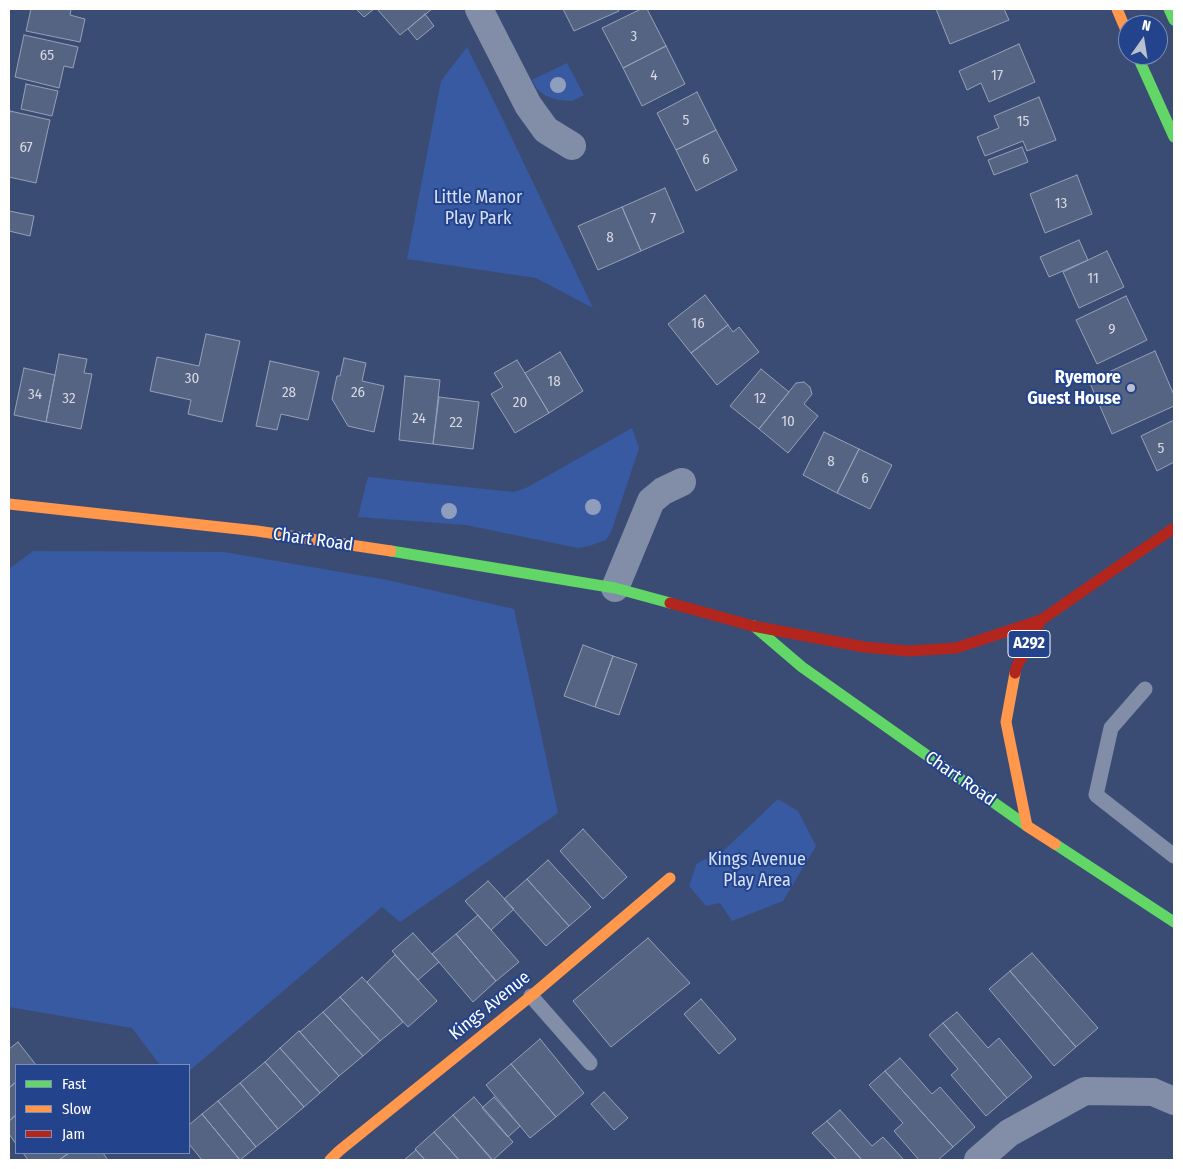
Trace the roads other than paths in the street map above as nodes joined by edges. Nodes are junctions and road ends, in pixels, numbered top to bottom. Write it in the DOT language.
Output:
graph roads {
  1 [pos="479,9"];
  2 [pos="1169,9"];
  3 [pos="1174,20"];
  4 [pos="1142,65"];
  5 [pos="1174,137"];
  6 [pos="572,146"];
  7 [pos="682,482"];
  8 [pos="11,506"];
  9 [pos="1174,528"];
  10 [pos="615,588"];
  11 [pos="1041,620"];
  12 [pos="753,626"];
  13 [pos="1145,689"];
  14 [pos="1027,826"];
  15 [pos="1174,856"];
  16 [pos="670,878"];
  17 [pos="1174,922"];
  18 [pos="531,996"];
  19 [pos="590,1063"];
  20 [pos="1174,1101"];
  21 [pos="330,1160"];
  22 [pos="978,1160"];
  1 -- 6 [label="street"];
  2 -- 3 [label="street"];
  4 -- 5 [label="street"];
  7 -- 10 [label="street"];
  8 -- 10 [label="street, Chart Road"];
  9 -- 11 [label="street, A292"];
  10 -- 12 [label="street, Chart Road"];
  11 -- 12 [label="street, Chart Road"];
  11 -- 14 [label="street, A292"];
  12 -- 14 [label="street, Chart Road"];
  13 -- 15 [label="lane"];
  14 -- 17 [label="street, Chart Road"];
  16 -- 18 [label="street, Kings Avenue"];
  18 -- 19 [label="lane"];
  18 -- 21 [label="street, Kings Avenue"];
  20 -- 22 [label="street"];
}
